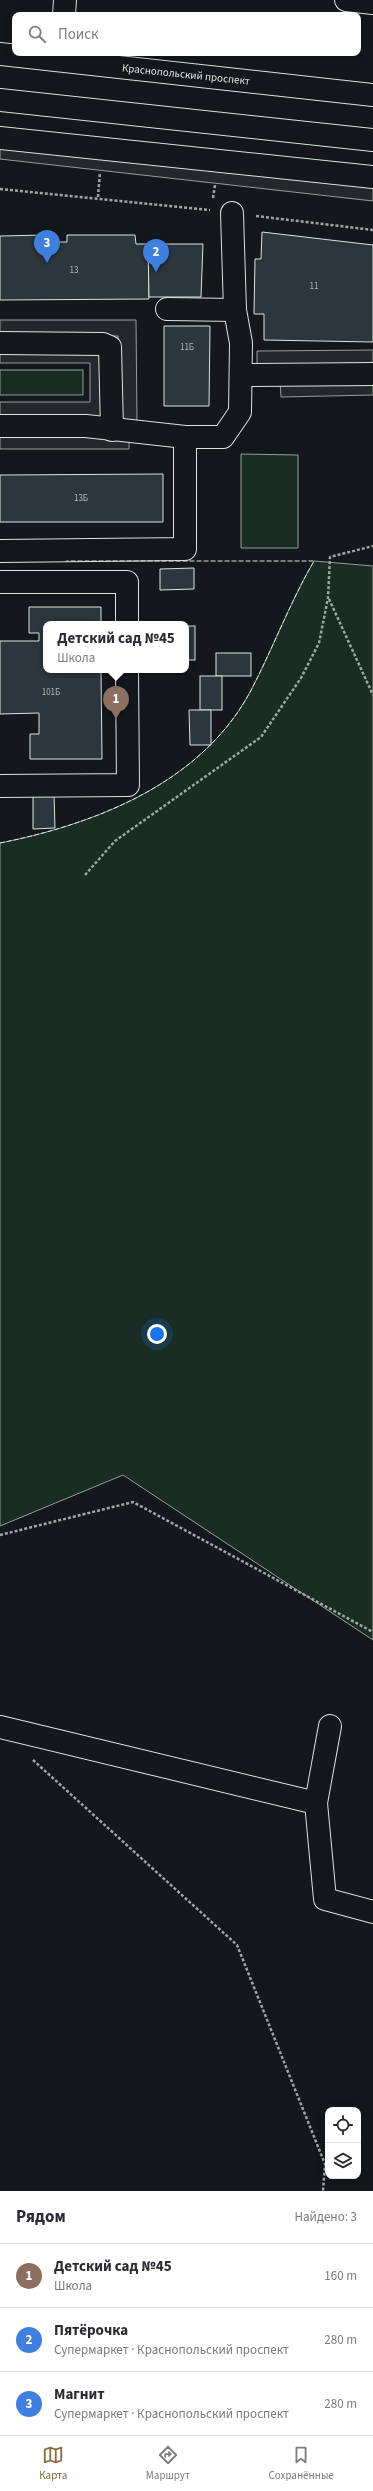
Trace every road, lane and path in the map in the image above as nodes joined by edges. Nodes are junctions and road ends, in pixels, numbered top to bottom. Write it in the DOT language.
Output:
graph roads {
  1 [pos="65,0"];
  2 [pos="346,0"];
  3 [pos="373,3"];
  4 [pos="64,12"];
  5 [pos="0,54"];
  6 [pos="12,55"];
  7 [pos="39,56"];
  8 [pos="59,57"];
  9 [pos="373,95"];
  10 [pos="0,100"];
  11 [pos="0,138"];
  12 [pos="373,140"];
  13 [pos="373,176"];
  14 [pos="0,189"];
  15 [pos="232,213"];
  16 [pos="373,230"];
  17 [pos="166,309"];
  18 [pos="235,310"];
  19 [pos="0,343"];
  20 [pos="373,374"];
  21 [pos="242,375"];
  22 [pos="0,426"];
  23 [pos="112,430"];
  24 [pos="185,437"];
  25 [pos="373,546"];
  26 [pos="0,551"];
  27 [pos="0,582"];
  28 [pos="328,598"];
  29 [pos="127,621"];
  30 [pos="127,673"];
  31 [pos="373,695"];
  32 [pos="0,786"];
  33 [pos="85,875"];
  34 [pos="0,1535"];
  35 [pos="373,1632"];
  36 [pos="330,1726"];
  37 [pos="0,1727"];
  38 [pos="30,1757"];
  39 [pos="316,1803"];
  40 [pos="373,1912"];
  41 [pos="323,2191"];
  1 -- 4 [label="street"];
  2 -- 3 [label="street"];
  5 -- 6 [label="street, Краснопольский проспект"];
  7 -- 8 [label="street, Краснопольский проспект"];
  8 -- 9 [label="street, Краснопольский проспект"];
  10 -- 12 [label="street"];
  11 -- 13 [label="street"];
  14 -- 15 [label="path"];
  15 -- 16 [label="path"];
  15 -- 18 [label="street"];
  17 -- 18 [label="street"];
  18 -- 21 [label="street"];
  19 -- 23 [label="street"];
  20 -- 21 [label="street"];
  21 -- 24 [label="street"];
  22 -- 23 [label="street"];
  23 -- 24 [label="street"];
  24 -- 26 [label="street"];
  25 -- 28 [label="path"];
  27 -- 29 [label="street"];
  28 -- 31 [label="path"];
  28 -- 33 [label="path"];
  30 -- 32 [label="street"];
  34 -- 35 [label="path"];
  36 -- 39 [label="street"];
  37 -- 39 [label="street"];
  38 -- 41 [label="path"];
  39 -- 40 [label="street"];
}
